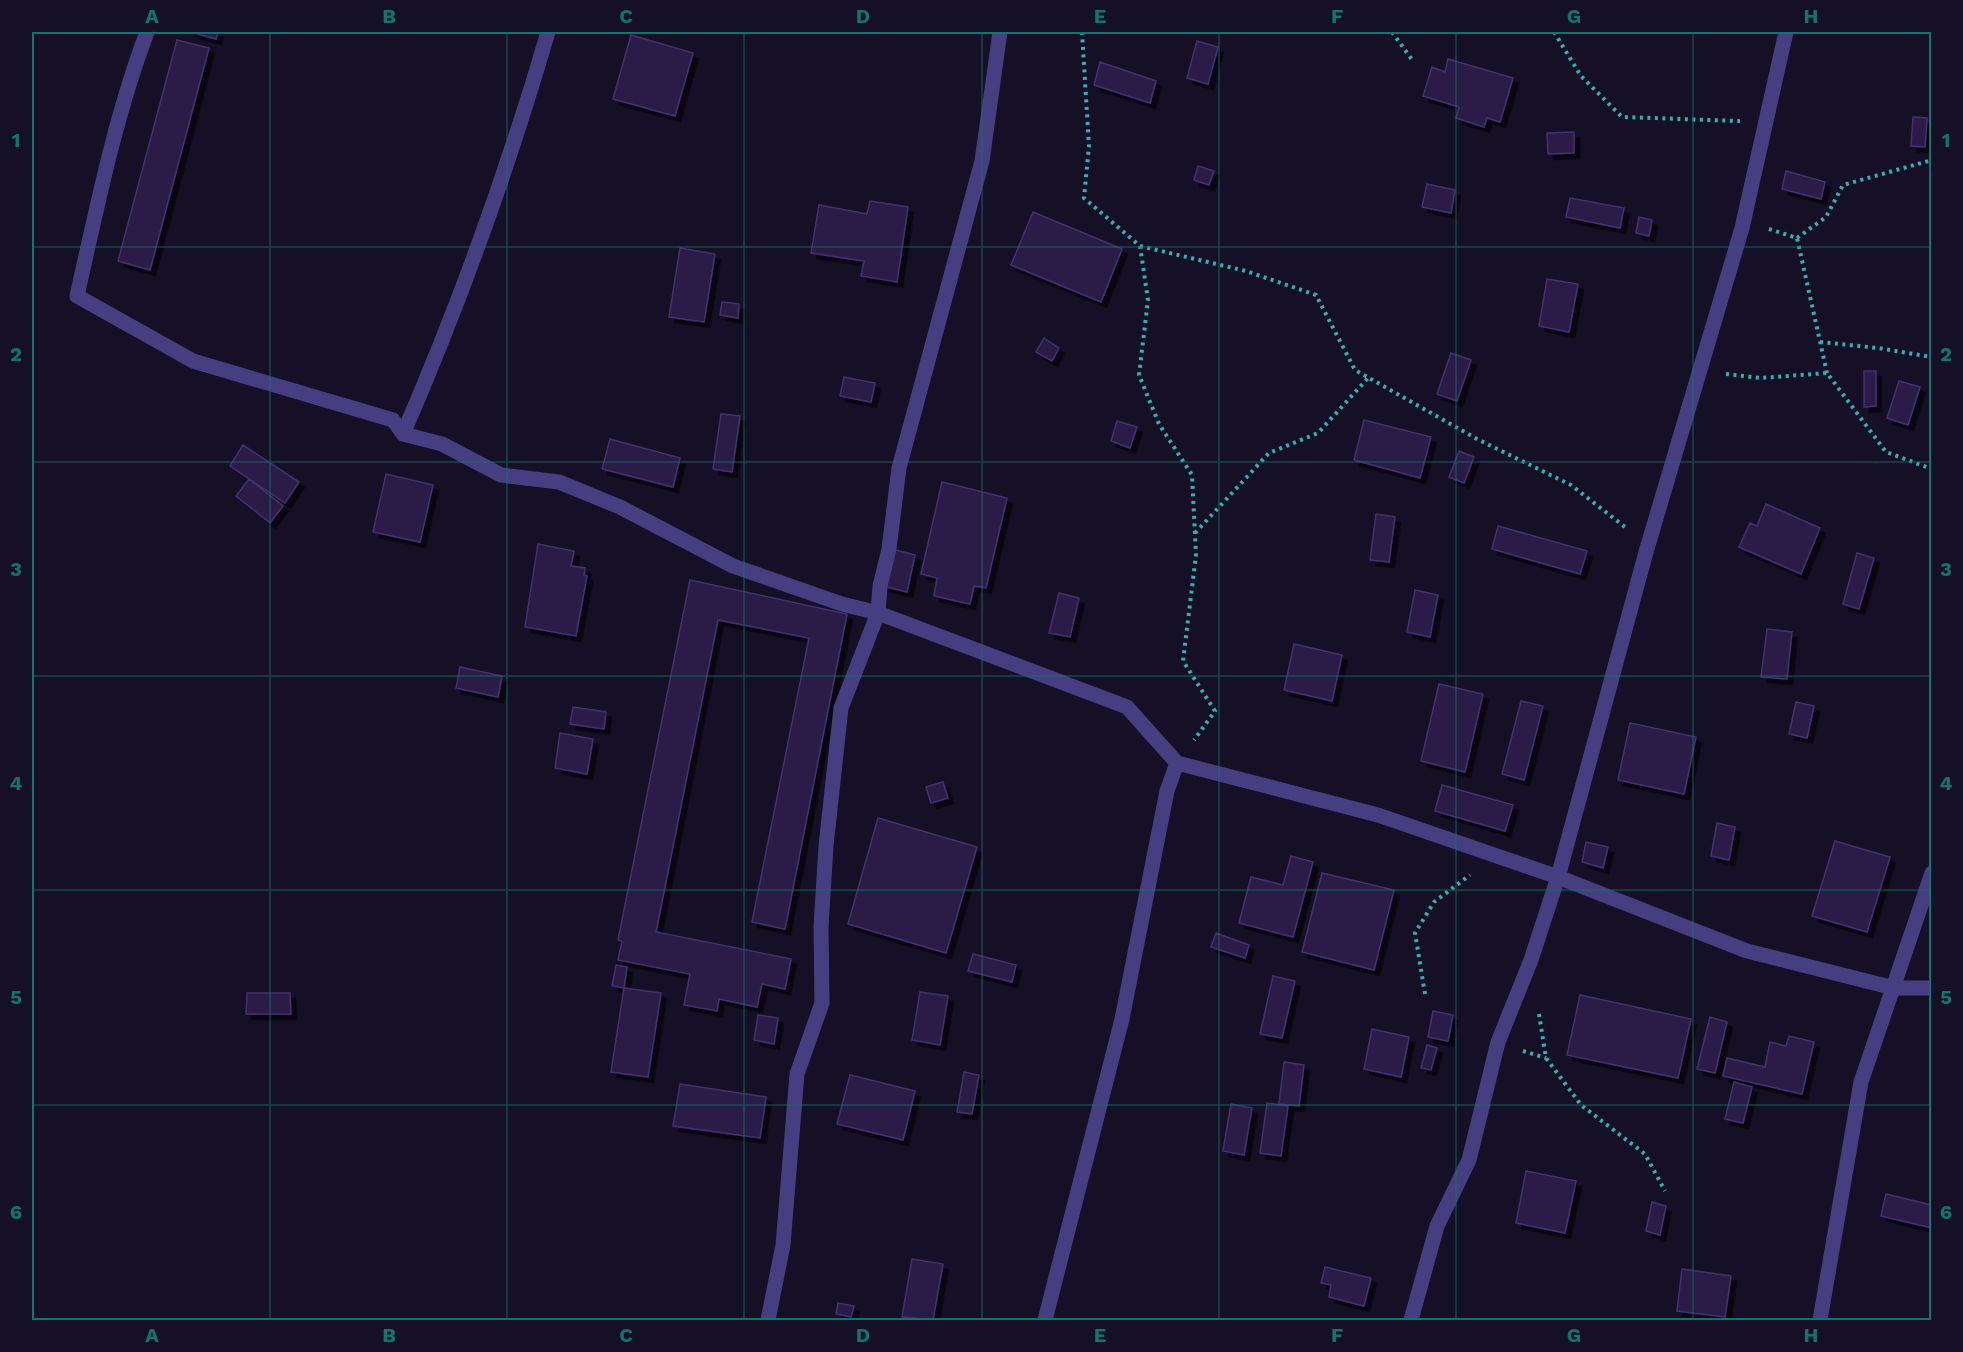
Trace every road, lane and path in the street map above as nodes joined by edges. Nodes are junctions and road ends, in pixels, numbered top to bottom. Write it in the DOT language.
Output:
graph roads {
  1 [pos="147,32"];
  2 [pos="548,32"];
  3 [pos="1000,32"];
  4 [pos="1082,32"];
  5 [pos="1392,32"];
  6 [pos="1554,32"];
  7 [pos="1786,32"];
  8 [pos="1413,61"];
  9 [pos="1765,122"];
  10 [pos="1932,160"];
  11 [pos="1742,228"];
  12 [pos="1797,238"];
  13 [pos="1140,246"];
  14 [pos="1820,342"];
  15 [pos="1932,357"];
  16 [pos="1699,371"];
  17 [pos="1827,373"];
  18 [pos="1368,378"];
  19 [pos="403,434"];
  20 [pos="1932,469"];
  21 [pos="1194,533"];
  22 [pos="1646,552"];
  23 [pos="878,613"];
  24 [pos="1177,763"];
  25 [pos="1495,856"];
  26 [pos="1932,873"];
  27 [pos="1558,877"];
  28 [pos="1894,988"];
  29 [pos="1932,988"];
  30 [pos="1425,994"];
  31 [pos="1538,1004"];
  32 [pos="1665,1191"];
  33 [pos="768,1320"];
  34 [pos="1045,1320"];
  35 [pos="1411,1320"];
  36 [pos="1820,1320"];
  1 -- 19 [label="street"];
  2 -- 19 [label="street"];
  3 -- 23 [label="street"];
  4 -- 13 [label="path"];
  5 -- 8 [label="path"];
  6 -- 9 [label="path"];
  7 -- 9 [label="street"];
  9 -- 11 [label="street"];
  10 -- 12 [label="path"];
  11 -- 12 [label="path"];
  11 -- 16 [label="street"];
  12 -- 14 [label="path"];
  13 -- 18 [label="path"];
  13 -- 21 [label="path"];
  14 -- 15 [label="path"];
  14 -- 17 [label="path"];
  16 -- 17 [label="path"];
  16 -- 22 [label="street"];
  17 -- 20 [label="path"];
  18 -- 21 [label="path"];
  18 -- 22 [label="path"];
  19 -- 23 [label="street"];
  21 -- 24 [label="path"];
  22 -- 27 [label="street"];
  23 -- 24 [label="street"];
  23 -- 33 [label="street"];
  24 -- 25 [label="street"];
  24 -- 34 [label="street"];
  25 -- 27 [label="street"];
  25 -- 30 [label="path"];
  26 -- 28 [label="street"];
  27 -- 28 [label="street"];
  27 -- 35 [label="street"];
  28 -- 29 [label="street"];
  28 -- 36 [label="street"];
  31 -- 32 [label="path"];
}
